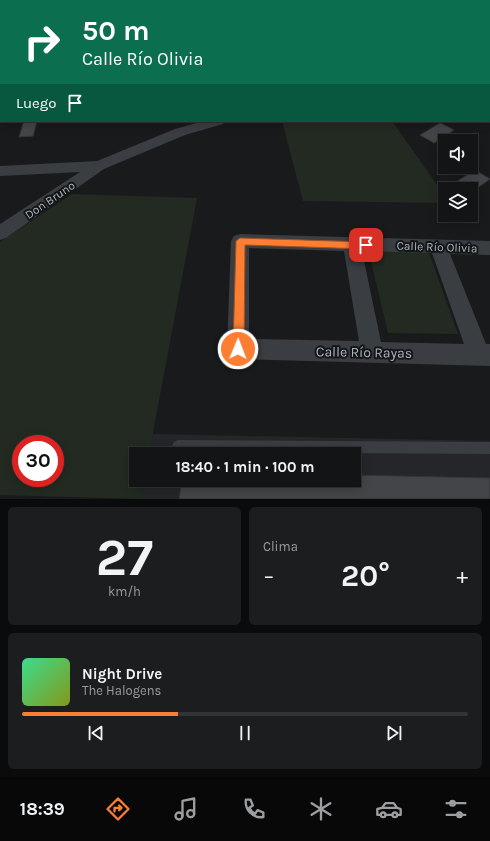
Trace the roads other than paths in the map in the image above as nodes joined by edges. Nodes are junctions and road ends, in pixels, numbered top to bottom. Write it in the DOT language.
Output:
graph roads {
  1 [pos="182,122"];
  2 [pos="215,122"];
  3 [pos="99,166"];
  4 [pos="0,172"];
  5 [pos="0,233"];
  6 [pos="352,245"];
  7 [pos="438,246"];
  8 [pos="490,248"];
  9 [pos="238,349"];
  10 [pos="372,353"];
  11 [pos="485,355"];
  12 [pos="178,446"];
  13 [pos="490,448"];
  1 -- 3 [label="street"];
  2 -- 3 [label="street"];
  3 -- 4 [label="street"];
  3 -- 5 [label="street, Don Bruno"];
  6 -- 7 [label="street, Calle Río Olivia"];
  6 -- 9 [label="street, Calle Río Olivia"];
  6 -- 10 [label="street"];
  7 -- 8 [label="street, Calle Río Olivia"];
  7 -- 11 [label="street"];
  9 -- 10 [label="street, Calle Río Rayas"];
  10 -- 11 [label="street, Calle Río Rayas"];
  12 -- 13 [label="lane"];
}
